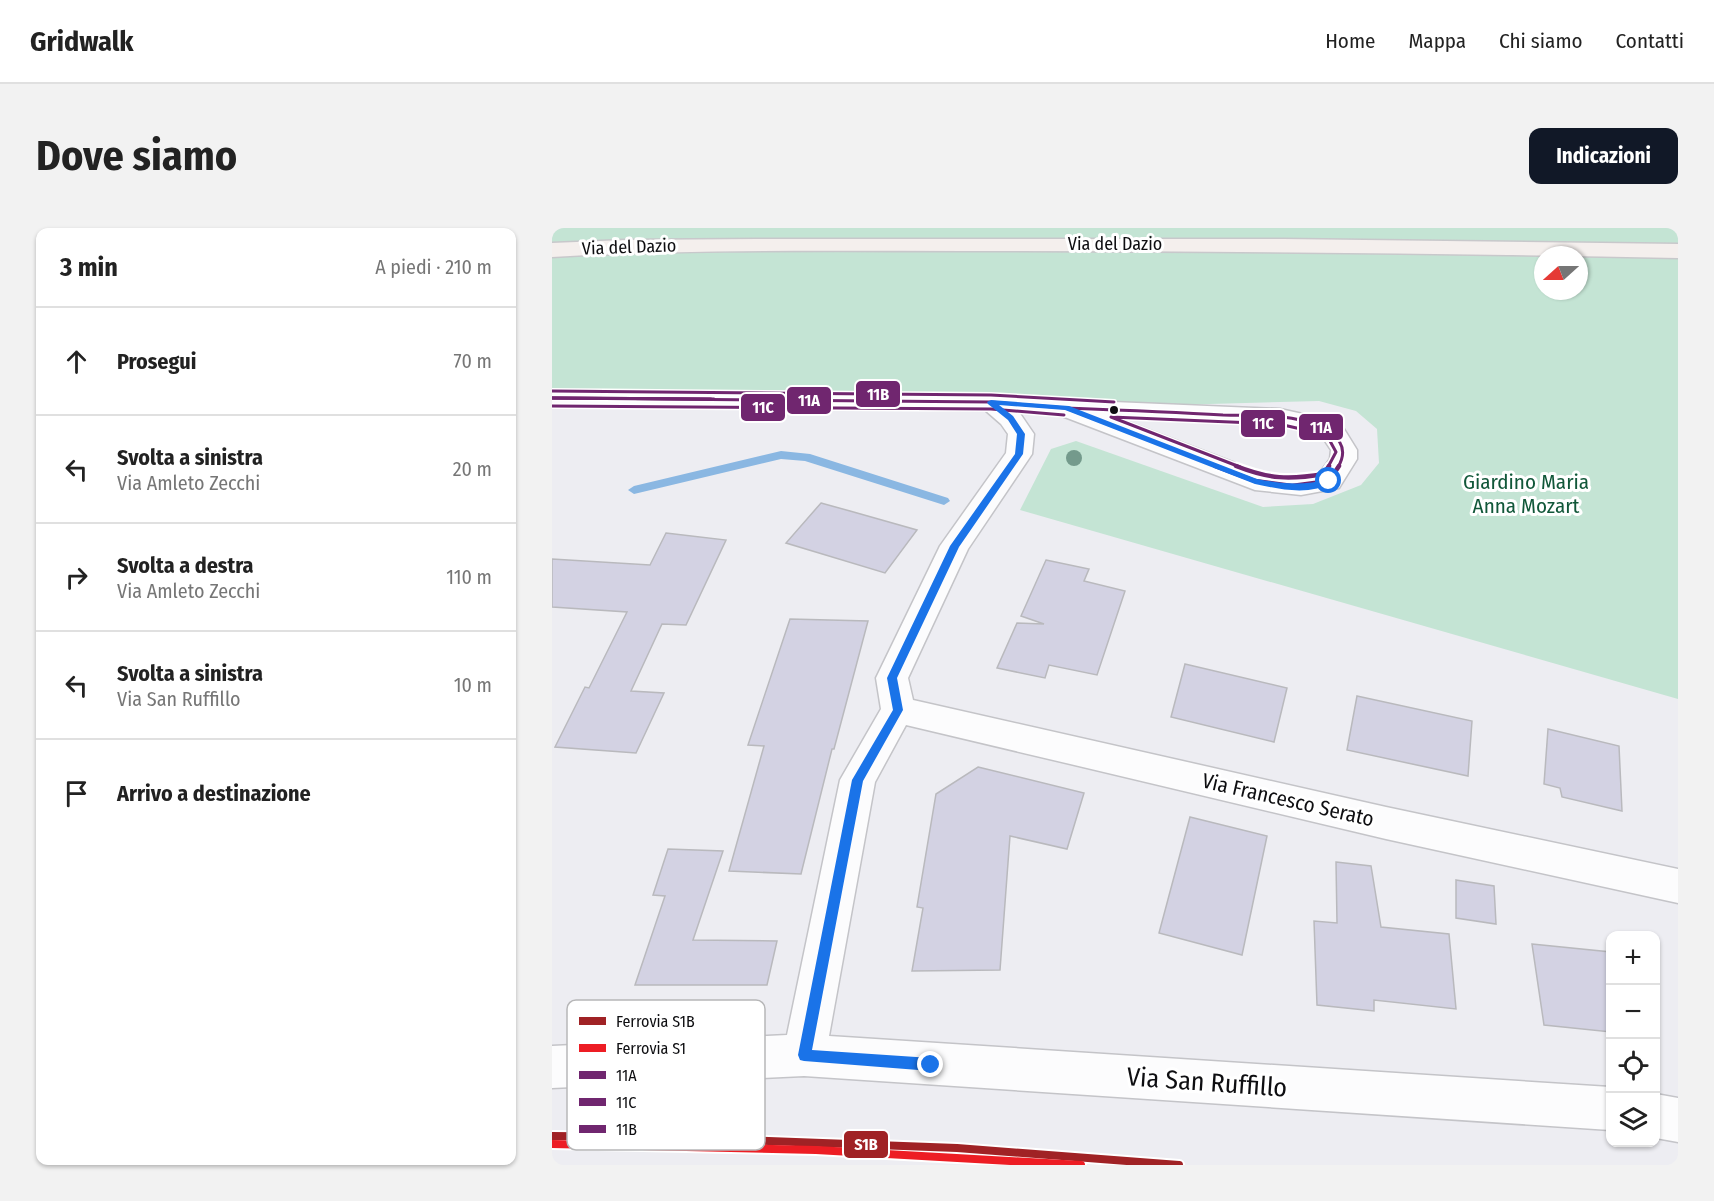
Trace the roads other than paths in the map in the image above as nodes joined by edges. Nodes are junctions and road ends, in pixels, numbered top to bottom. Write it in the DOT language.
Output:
graph roads {
  1 [pos="552,250"];
  2 [pos="1678,251"];
  3 [pos="552,398"];
  4 [pos="991,402"];
  5 [pos="1066,408"];
  6 [pos="898,710"];
  7 [pos="1678,886"];
  8 [pos="804,1055"];
  9 [pos="765,1057"];
  10 [pos="567,1066"];
  11 [pos="552,1067"];
  12 [pos="1606,1109"];
  13 [pos="1660,1117"];
  14 [pos="1678,1120"];
  1 -- 2 [label="main road, Via del Dazio"];
  3 -- 4 [label="street"];
  4 -- 5 [label="street"];
  4 -- 6 [label="street"];
  5 -- 5 [label="street"];
  6 -- 7 [label="street, Via Francesco Serato"];
  6 -- 8 [label="street"];
  8 -- 9 [label="street, Via San Ruffillo"];
  8 -- 12 [label="street, Via San Ruffillo"];
  10 -- 11 [label="street, Via San Ruffillo"];
  13 -- 14 [label="street"];
}
